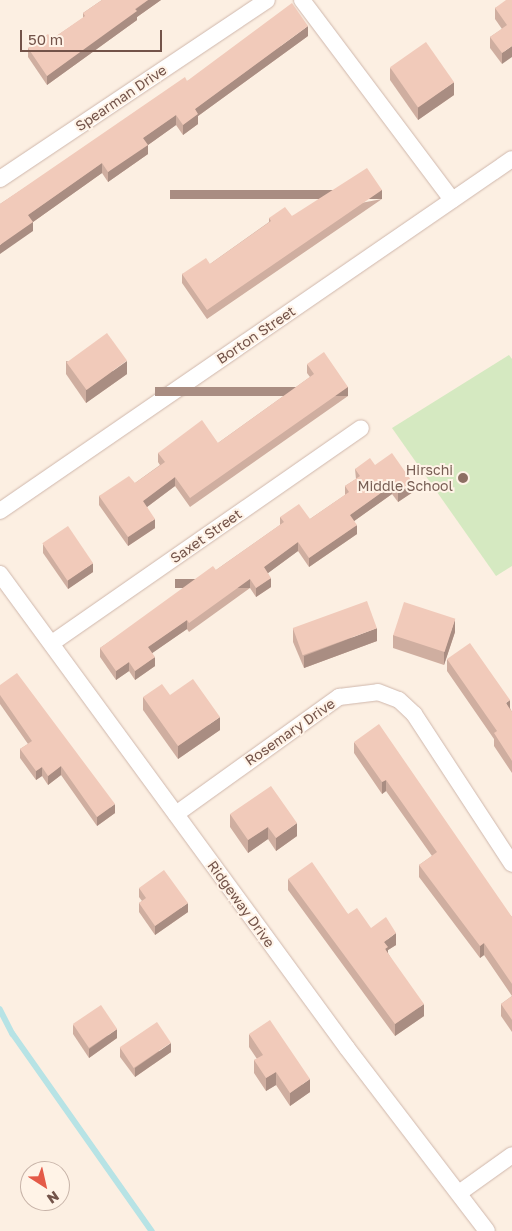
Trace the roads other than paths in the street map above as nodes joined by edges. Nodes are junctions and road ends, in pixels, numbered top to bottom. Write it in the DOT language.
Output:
graph roads {
  1 [pos="267,0"];
  2 [pos="302,0"];
  3 [pos="512,159"];
  4 [pos="0,179"];
  5 [pos="452,200"];
  6 [pos="361,428"];
  7 [pos="0,512"];
  8 [pos="0,574"];
  9 [pos="52,643"];
  10 [pos="176,814"];
  11 [pos="512,864"];
  12 [pos="512,1155"];
  13 [pos="458,1193"];
  14 [pos="487,1231"];
  1 -- 4 [label="street, Spearman Drive"];
  2 -- 5 [label="street"];
  3 -- 5 [label="street, Borton Street"];
  5 -- 7 [label="street, Borton Street"];
  6 -- 9 [label="street, Saxet Street"];
  8 -- 9 [label="street, Ridgeway Drive"];
  9 -- 10 [label="street, Ridgeway Drive"];
  10 -- 11 [label="street, Rosemary Drive"];
  10 -- 13 [label="street, Ridgeway Drive"];
  12 -- 13 [label="street"];
  13 -- 14 [label="street, Ridgeway Drive"];
}
